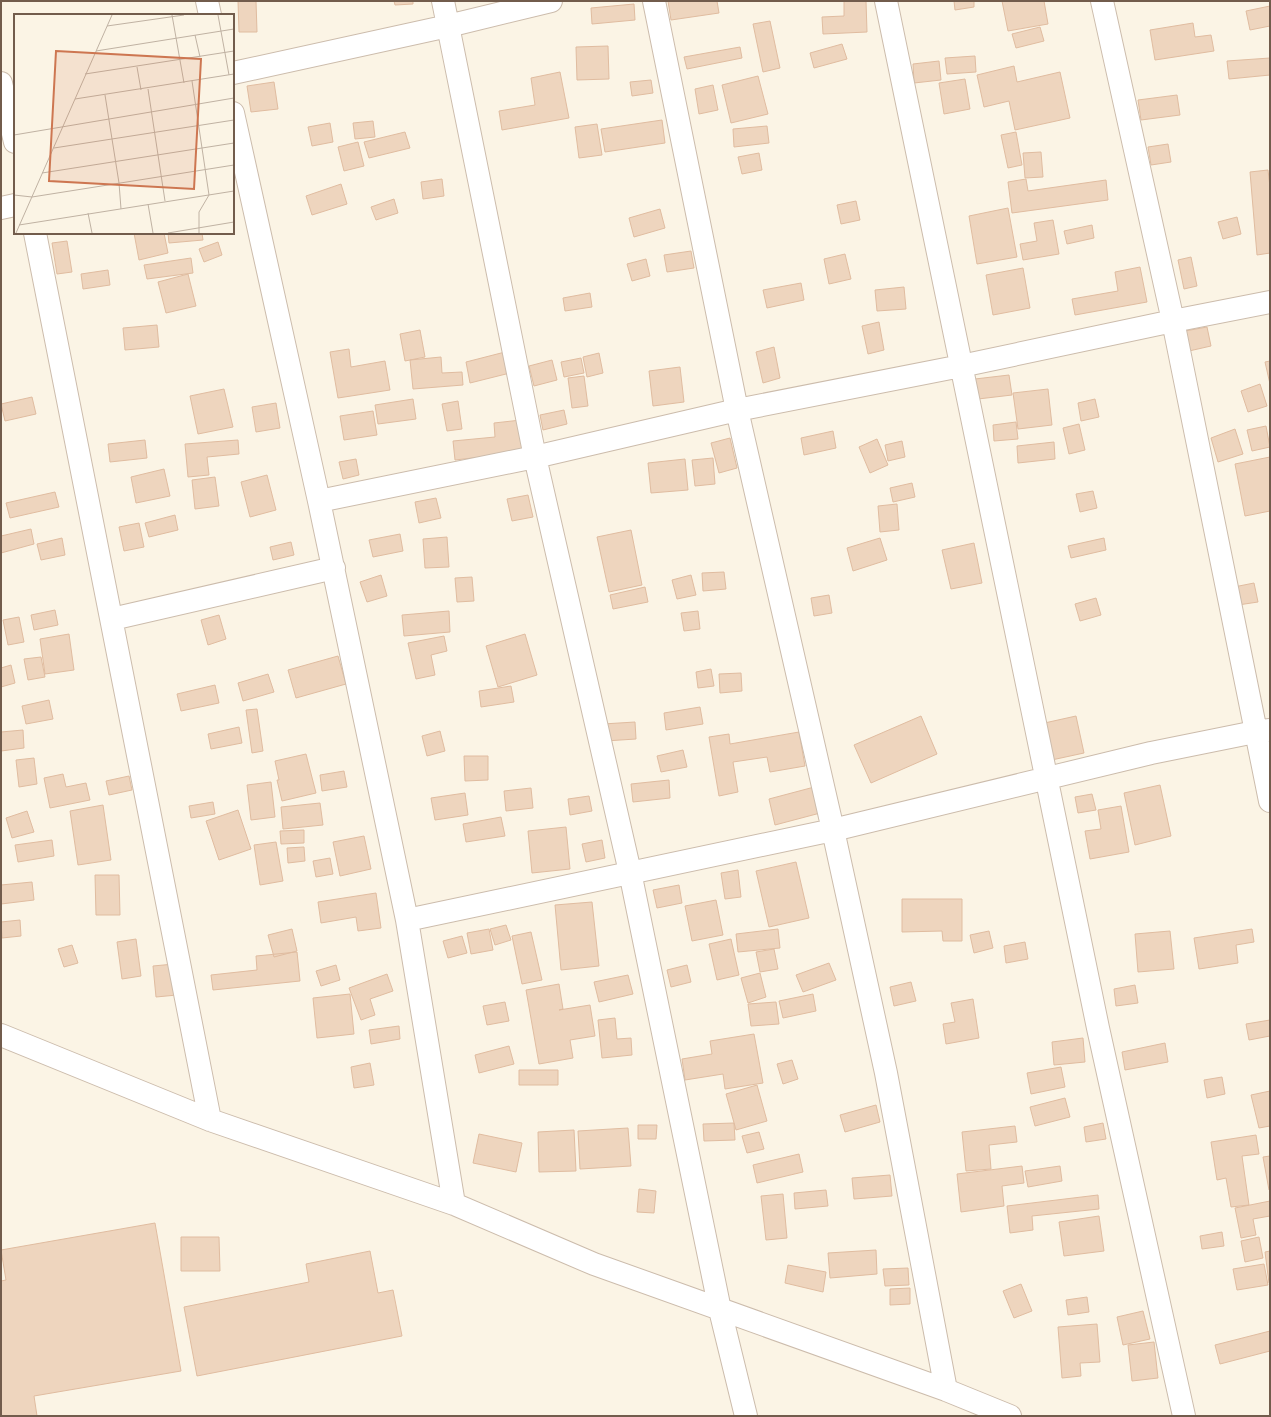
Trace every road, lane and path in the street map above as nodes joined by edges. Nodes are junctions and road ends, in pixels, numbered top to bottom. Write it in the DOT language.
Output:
graph roads {
  1 [pos="207,1"];
  2 [pos="443,1"];
  3 [pos="551,1"];
  4 [pos="654,1"];
  5 [pos="886,1"];
  6 [pos="1102,1"];
  7 [pos="210,14"];
  8 [pos="448,26"];
  9 [pos="234,73"];
  10 [pos="1,83"];
  11 [pos="234,121"];
  12 [pos="14,138"];
  13 [pos="238,155"];
  14 [pos="14,205"];
  15 [pos="1,208"];
  16 [pos="35,234"];
  17 [pos="1270,302"];
  18 [pos="1173,321"];
  19 [pos="961,366"];
  20 [pos="737,410"];
  21 [pos="535,457"];
  22 [pos="319,500"];
  23 [pos="334,568"];
  24 [pos="112,619"];
  25 [pos="1262,731"];
  26 [pos="1046,780"];
  27 [pos="1270,801"];
  28 [pos="833,830"];
  29 [pos="630,872"];
  30 [pos="407,920"];
  31 [pos="1,1035"];
  32 [pos="210,1120"];
  33 [pos="454,1204"];
  34 [pos="720,1310"];
  35 [pos="946,1390"];
  36 [pos="746,1416"];
  37 [pos="1010,1416"];
  38 [pos="1184,1416"];
  1 -- 7 [label="street"];
  2 -- 8 [label="street"];
  3 -- 8 [label="street"];
  4 -- 20 [label="street"];
  5 -- 19 [label="street"];
  6 -- 18 [label="street"];
  8 -- 9 [label="street"];
  8 -- 21 [label="street"];
  10 -- 12 [label="street"];
  11 -- 13 [label="street"];
  13 -- 22 [label="street"];
  14 -- 15 [label="street"];
  16 -- 24 [label="street"];
  17 -- 18 [label="street"];
  18 -- 19 [label="street"];
  18 -- 25 [label="street"];
  19 -- 20 [label="street"];
  19 -- 26 [label="street"];
  20 -- 21 [label="street"];
  20 -- 28 [label="street"];
  21 -- 22 [label="street"];
  21 -- 29 [label="street"];
  22 -- 23 [label="street"];
  23 -- 24 [label="street"];
  23 -- 30 [label="street"];
  24 -- 32 [label="street"];
  25 -- 26 [label="street"];
  25 -- 27 [label="street"];
  26 -- 28 [label="street"];
  26 -- 38 [label="street"];
  28 -- 29 [label="street"];
  28 -- 35 [label="street"];
  29 -- 30 [label="street"];
  29 -- 34 [label="street"];
  30 -- 33 [label="street"];
  31 -- 32 [label="street"];
  32 -- 33 [label="street"];
  33 -- 34 [label="street"];
  34 -- 35 [label="street"];
  34 -- 36 [label="street"];
  35 -- 37 [label="street"];
}
